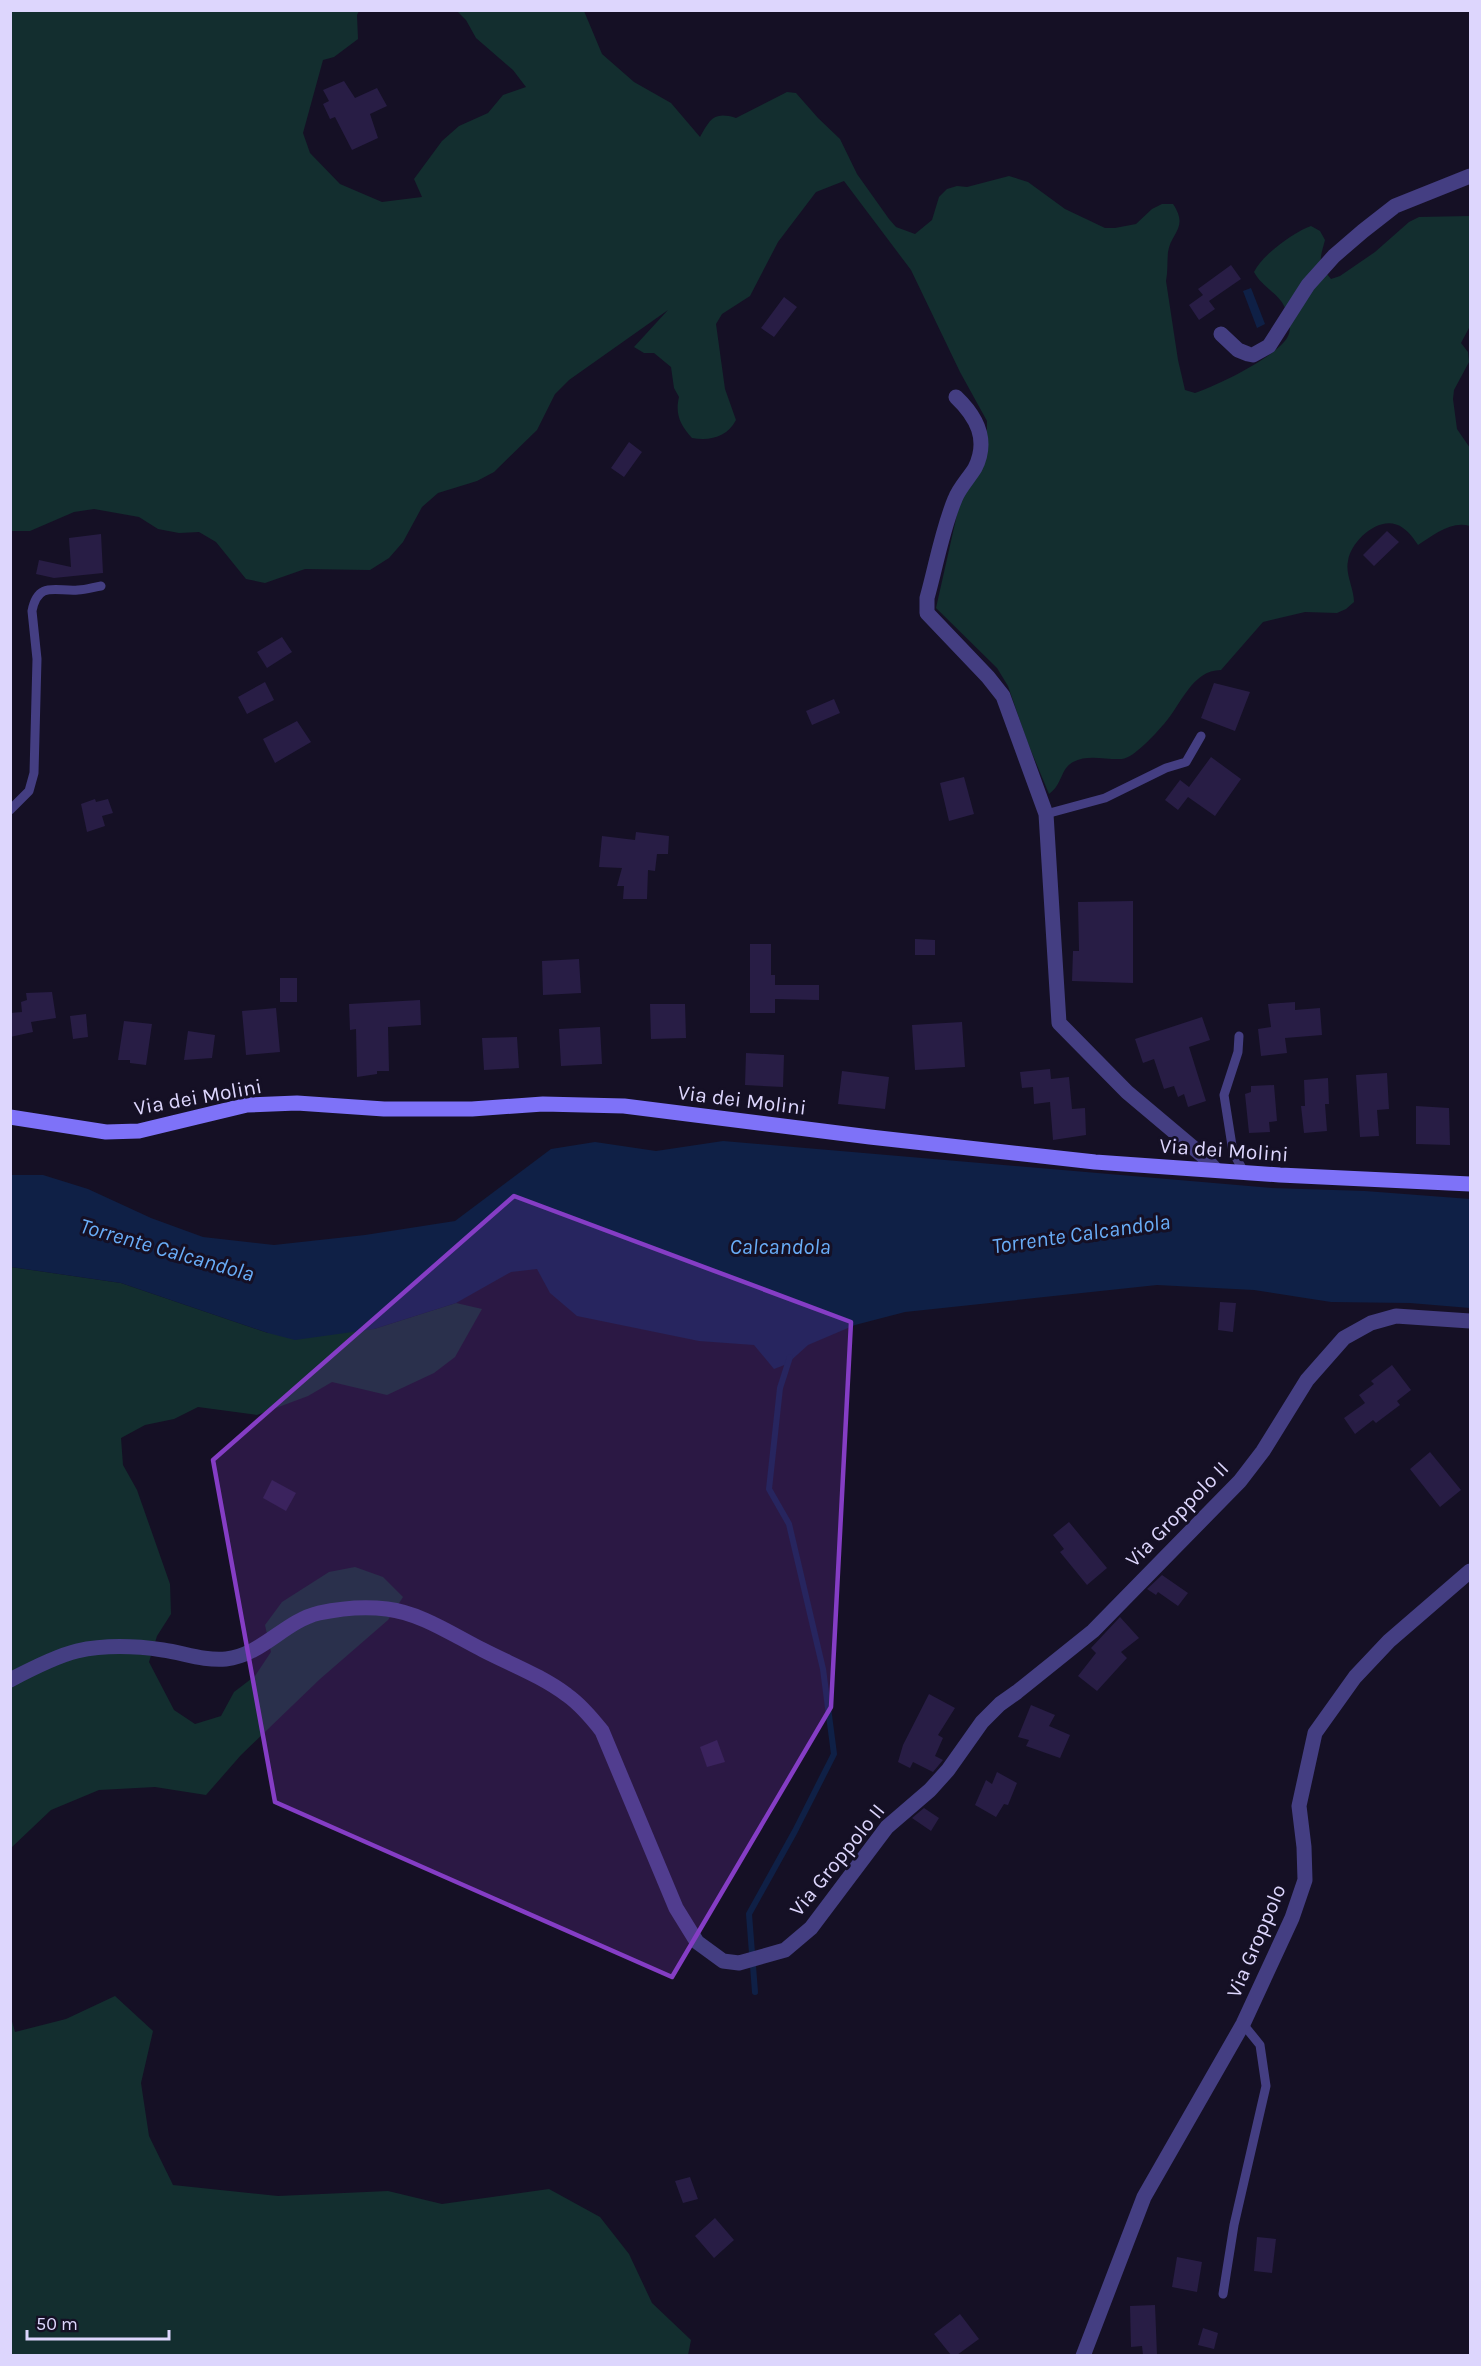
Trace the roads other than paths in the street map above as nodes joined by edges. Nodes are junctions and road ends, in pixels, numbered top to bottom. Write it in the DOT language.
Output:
graph roads {
  1 [pos="1470,176"];
  2 [pos="1221,334"];
  3 [pos="956,397"];
  4 [pos="102,586"];
  5 [pos="1201,736"];
  6 [pos="10,810"];
  7 [pos="1046,814"];
  8 [pos="1239,1036"];
  9 [pos="10,1117"];
  10 [pos="1215,1169"];
  11 [pos="1244,1172"];
  12 [pos="1470,1184"];
  13 [pos="1470,1321"];
  14 [pos="1470,1571"];
  15 [pos="10,1680"];
  16 [pos="1243,2024"];
  17 [pos="1223,2294"];
  18 [pos="1083,2355"];
  1 -- 2 [label="street"];
  3 -- 7 [label="street"];
  4 -- 6 [label="lane"];
  5 -- 7 [label="lane"];
  7 -- 10 [label="street"];
  8 -- 11 [label="lane"];
  9 -- 10 [label="street, Via dei Molini"];
  10 -- 11 [label="street, Via dei Molini"];
  11 -- 12 [label="street, Via dei Molini"];
  13 -- 15 [label="street, Via Groppolo II"];
  14 -- 16 [label="street, Via Groppolo"];
  16 -- 17 [label="lane"];
  16 -- 18 [label="street, Via Groppolo"];
}
